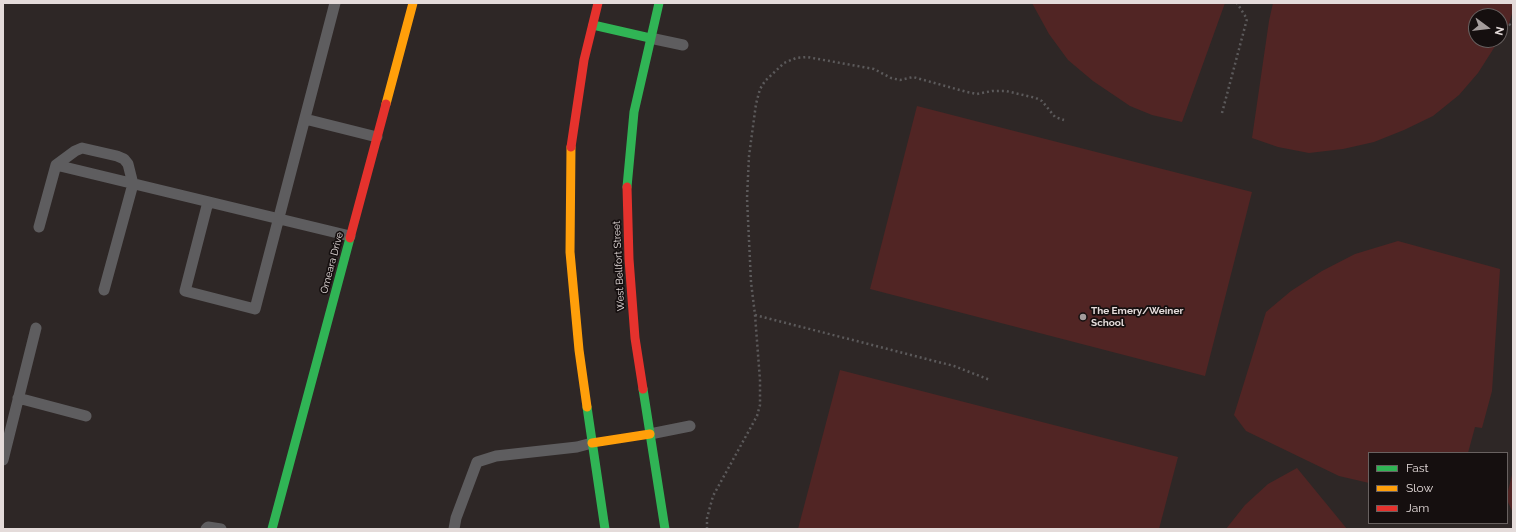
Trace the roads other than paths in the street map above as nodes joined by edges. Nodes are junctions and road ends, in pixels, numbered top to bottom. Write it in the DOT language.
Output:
graph roads {
  1 [pos="335,3"];
  2 [pos="413,3"];
  3 [pos="598,3"];
  4 [pos="659,3"];
  5 [pos="593,25"];
  6 [pos="650,38"];
  7 [pos="684,45"];
  8 [pos="305,119"];
  9 [pos="377,137"];
  10 [pos="56,165"];
  11 [pos="132,184"];
  12 [pos="208,202"];
  13 [pos="279,219"];
  14 [pos="39,227"];
  15 [pos="350,236"];
  16 [pos="104,290"];
  17 [pos="36,328"];
  18 [pos="18,398"];
  19 [pos="86,416"];
  20 [pos="690,426"];
  21 [pos="650,434"];
  22 [pos="592,443"];
  23 [pos="3,460"];
  24 [pos="206,529"];
  25 [pos="221,529"];
  26 [pos="272,529"];
  27 [pos="454,529"];
  28 [pos="605,529"];
  29 [pos="665,529"];
  1 -- 8 [label="lane"];
  2 -- 9 [label="main road, Omeara Drive"];
  3 -- 5 [label="main road"];
  4 -- 6 [label="main road, West Bellfort Street"];
  5 -- 6 [label="main road"];
  5 -- 22 [label="main road"];
  6 -- 7 [label="lane"];
  6 -- 21 [label="main road, West Bellfort Street"];
  8 -- 9 [label="lane"];
  8 -- 13 [label="lane"];
  9 -- 15 [label="main road, Omeara Drive"];
  10 -- 11 [label="lane"];
  10 -- 11 [label="lane"];
  10 -- 14 [label="lane"];
  11 -- 12 [label="lane"];
  11 -- 16 [label="lane"];
  12 -- 13 [label="lane"];
  12 -- 13 [label="lane"];
  13 -- 15 [label="lane"];
  15 -- 26 [label="main road, Omeara Drive"];
  17 -- 18 [label="lane"];
  18 -- 19 [label="lane"];
  18 -- 23 [label="lane"];
  20 -- 21 [label="lane"];
  21 -- 22 [label="main road"];
  21 -- 29 [label="main road, West Bellfort Street"];
  22 -- 27 [label="lane"];
  22 -- 28 [label="main road"];
  24 -- 25 [label="lane"];
}
